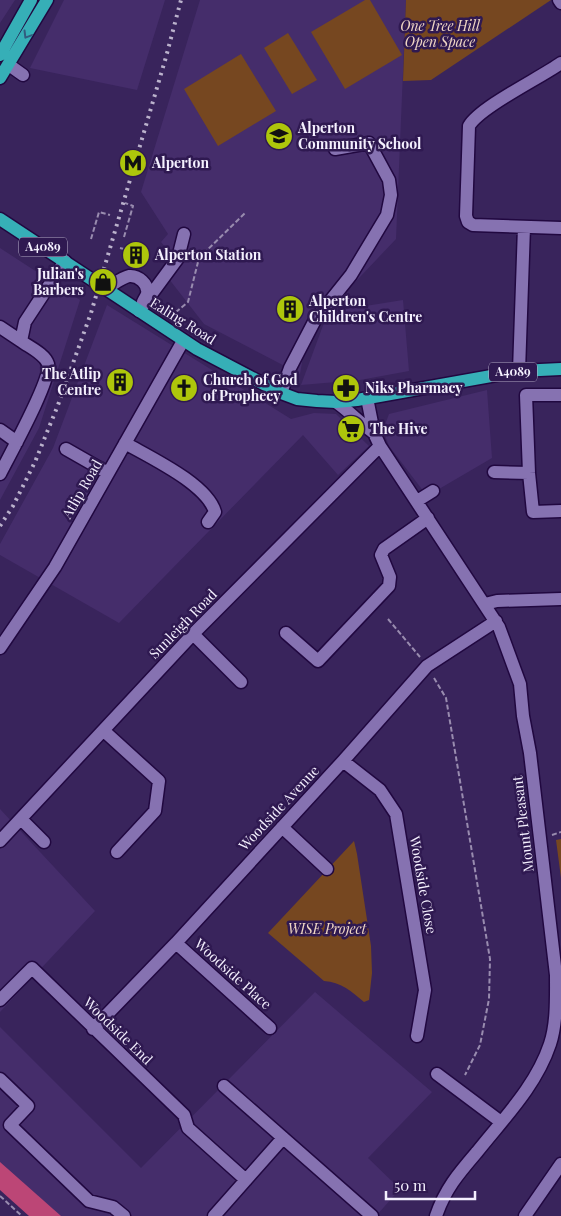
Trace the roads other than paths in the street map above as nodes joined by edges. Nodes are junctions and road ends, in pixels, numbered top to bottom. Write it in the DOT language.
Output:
graph roads {
  1 [pos="31,0"];
  2 [pos="48,0"];
  3 [pos="561,63"];
  4 [pos="2,68"];
  5 [pos="23,75"];
  6 [pos="335,148"];
  7 [pos="0,219"];
  8 [pos="524,227"];
  9 [pos="561,228"];
  10 [pos="184,234"];
  11 [pos="65,261"];
  12 [pos="106,288"];
  13 [pos="139,311"];
  14 [pos="0,327"];
  15 [pos="183,340"];
  16 [pos="21,341"];
  17 [pos="561,368"];
  18 [pos="519,371"];
  19 [pos="281,393"];
  20 [pos="561,395"];
  21 [pos="367,398"];
  22 [pos="336,402"];
  23 [pos="0,430"];
  24 [pos="374,433"];
  25 [pos="17,442"];
  26 [pos="125,443"];
  27 [pos="380,446"];
  28 [pos="66,449"];
  29 [pos="494,472"];
  30 [pos="528,473"];
  31 [pos="0,474"];
  32 [pos="108,474"];
  33 [pos="433,491"];
  34 [pos="417,501"];
  35 [pos="561,511"];
  36 [pos="428,518"];
  37 [pos="208,522"];
  38 [pos="561,599"];
  39 [pos="485,604"];
  40 [pos="496,621"];
  41 [pos="286,632"];
  42 [pos="193,634"];
  43 [pos="0,648"];
  44 [pos="240,682"];
  45 [pos="104,731"];
  46 [pos="343,761"];
  47 [pos="18,823"];
  48 [pos="282,827"];
  49 [pos="0,841"];
  50 [pos="44,842"];
  51 [pos="117,852"];
  52 [pos="326,869"];
  53 [pos="176,942"];
  54 [pos="0,1000"];
  55 [pos="270,1028"];
  56 [pos="93,1029"];
  57 [pos="417,1036"];
  58 [pos="556,1044"];
  59 [pos="437,1074"];
  60 [pos="0,1079"];
  61 [pos="224,1086"];
  62 [pos="501,1122"];
  63 [pos="283,1138"];
  64 [pos="561,1164"];
  65 [pos="246,1180"];
  66 [pos="124,1216"];
  67 [pos="214,1216"];
  68 [pos="372,1216"];
  69 [pos="436,1216"];
  70 [pos="525,1216"];
  1 -- 4 [label="main road"];
  2 -- 4 [label="main road, one-way"];
  3 -- 8 [label="street"];
  4 -- 5 [label="street"];
  6 -- 19 [label="street"];
  7 -- 11 [label="main road, Ealing Road / A4089"];
  8 -- 9 [label="street"];
  8 -- 18 [label="street"];
  10 -- 13 [label="street"];
  11 -- 12 [label="main road, Ealing Road / A4089"];
  11 -- 16 [label="street"];
  12 -- 13 [label="main road, Ealing Road / A4089"];
  12 -- 13 [label="street"];
  13 -- 15 [label="main road, Ealing Road / A4089"];
  14 -- 16 [label="street"];
  15 -- 19 [label="main road, Ealing Road / A4089"];
  15 -- 26 [label="street, Atlip Road"];
  16 -- 25 [label="street"];
  17 -- 18 [label="main road, A4089"];
  18 -- 21 [label="main road, A4089"];
  19 -- 22 [label="main road, Ealing Road / A4089"];
  20 -- 30 [label="street"];
  21 -- 22 [label="main road, Ealing Road / A4089"];
  21 -- 24 [label="street, Mount Pleasant"];
  22 -- 24 [label="street, Mount Pleasant"];
  23 -- 25 [label="street"];
  24 -- 27 [label="street, Mount Pleasant"];
  25 -- 31 [label="street"];
  26 -- 32 [label="street, Atlip Road"];
  26 -- 37 [label="street"];
  27 -- 34 [label="street, Mount Pleasant"];
  27 -- 42 [label="street, Sunleigh Road"];
  28 -- 32 [label="street"];
  29 -- 30 [label="street"];
  30 -- 35 [label="street"];
  32 -- 43 [label="street, Atlip Road"];
  33 -- 34 [label="street"];
  34 -- 36 [label="street, Mount Pleasant"];
  36 -- 39 [label="street, Mount Pleasant"];
  36 -- 41 [label="street"];
  38 -- 39 [label="street"];
  39 -- 40 [label="street, Mount Pleasant"];
  40 -- 46 [label="street, Woodside Avenue"];
  40 -- 58 [label="street, Mount Pleasant"];
  42 -- 44 [label="street"];
  42 -- 45 [label="street, Sunleigh Road"];
  45 -- 47 [label="street, Sunleigh Road"];
  45 -- 51 [label="street"];
  46 -- 48 [label="street, Woodside Avenue"];
  46 -- 57 [label="street, Woodside Close"];
  47 -- 49 [label="street, Sunleigh Road"];
  47 -- 50 [label="street"];
  48 -- 52 [label="street"];
  48 -- 53 [label="street, Woodside Avenue"];
  53 -- 55 [label="street, Woodside Place"];
  53 -- 56 [label="street, Woodside Avenue"];
  54 -- 56 [label="street, Woodside End"];
  56 -- 65 [label="street, Woodside End"];
  58 -- 62 [label="street, Mount Pleasant"];
  59 -- 62 [label="street"];
  60 -- 66 [label="street"];
  61 -- 63 [label="street"];
  62 -- 69 [label="street, Mount Pleasant"];
  63 -- 65 [label="street"];
  63 -- 68 [label="street"];
  64 -- 70 [label="street"];
  65 -- 67 [label="street"];
}
